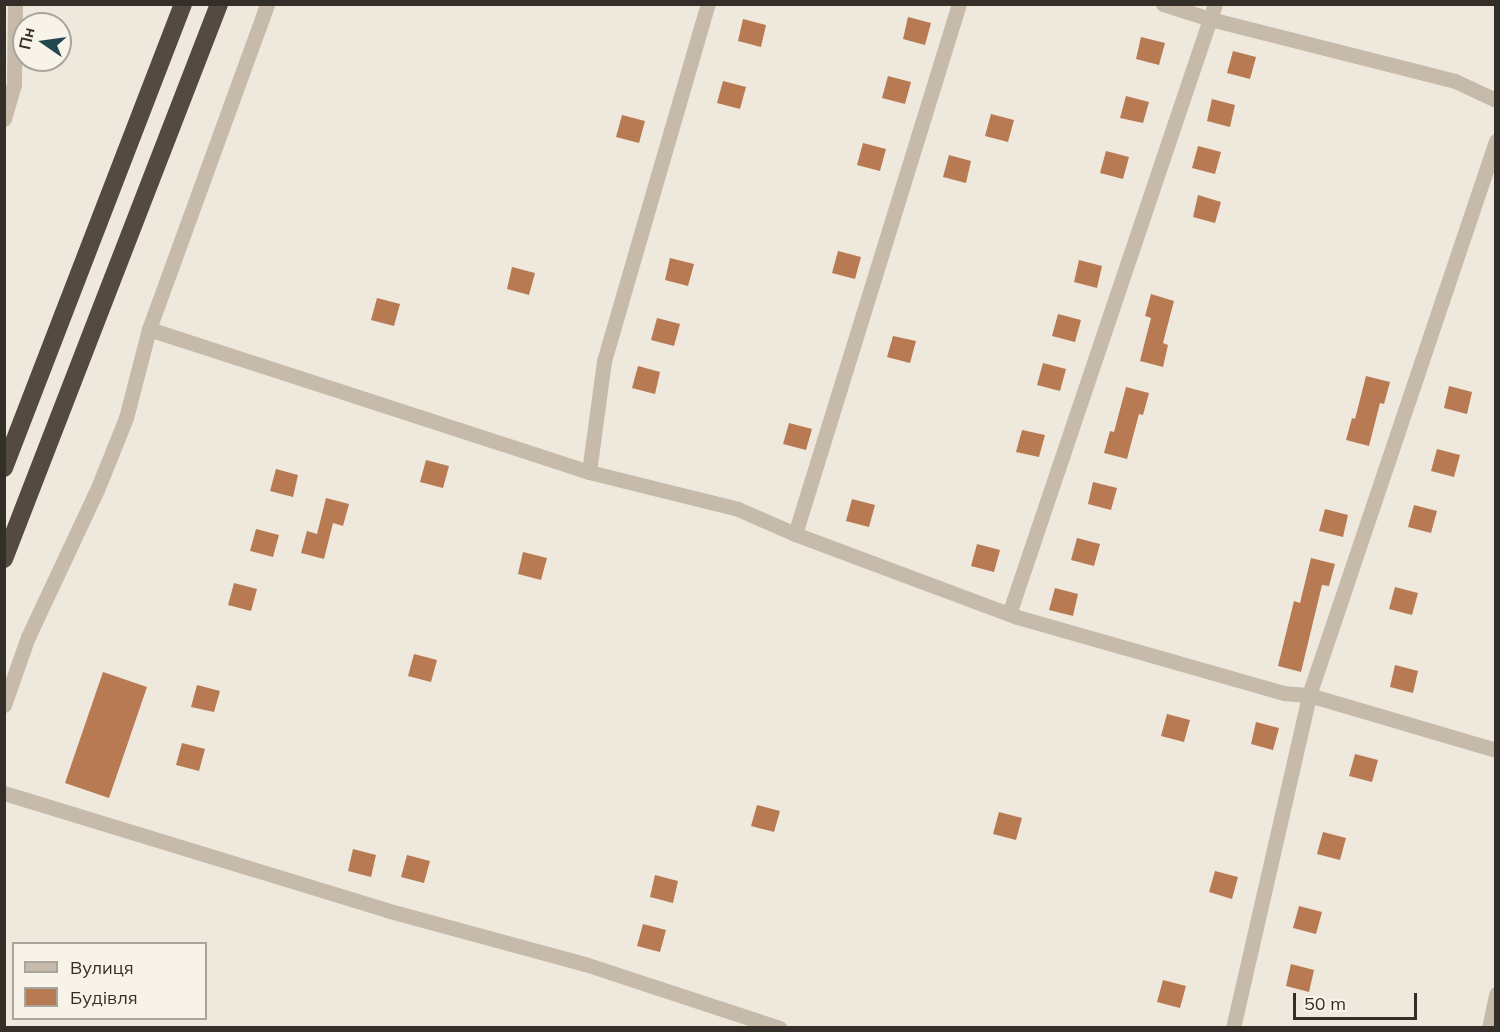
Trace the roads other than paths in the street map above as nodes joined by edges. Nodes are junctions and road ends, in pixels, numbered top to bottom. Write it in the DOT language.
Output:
graph roads {
  1 [pos="15,4"];
  2 [pos="183,4"];
  3 [pos="219,4"];
  4 [pos="267,4"];
  5 [pos="708,4"];
  6 [pos="959,4"];
  7 [pos="1162,4"];
  8 [pos="1213,12"];
  9 [pos="1496,100"];
  10 [pos="4,118"];
  11 [pos="1496,141"];
  12 [pos="149,329"];
  13 [pos="4,468"];
  14 [pos="589,472"];
  15 [pos="795,534"];
  16 [pos="4,559"];
  17 [pos="1009,614"];
  18 [pos="1309,695"];
  19 [pos="4,705"];
  20 [pos="1496,750"];
  21 [pos="4,793"];
  22 [pos="1496,994"];
  23 [pos="780,1028"];
  24 [pos="1233,1028"];
  25 [pos="1489,1028"];
  1 -- 10 [label="street"];
  2 -- 13 [label="highway"];
  3 -- 16 [label="highway"];
  4 -- 12 [label="street"];
  5 -- 14 [label="street"];
  6 -- 15 [label="street"];
  7 -- 8 [label="street"];
  8 -- 9 [label="street"];
  8 -- 17 [label="street"];
  11 -- 18 [label="street"];
  12 -- 14 [label="street"];
  12 -- 19 [label="street"];
  14 -- 15 [label="street"];
  15 -- 17 [label="street"];
  17 -- 18 [label="street"];
  18 -- 20 [label="street"];
  18 -- 24 [label="street"];
  21 -- 23 [label="street"];
  22 -- 25 [label="street"];
}
